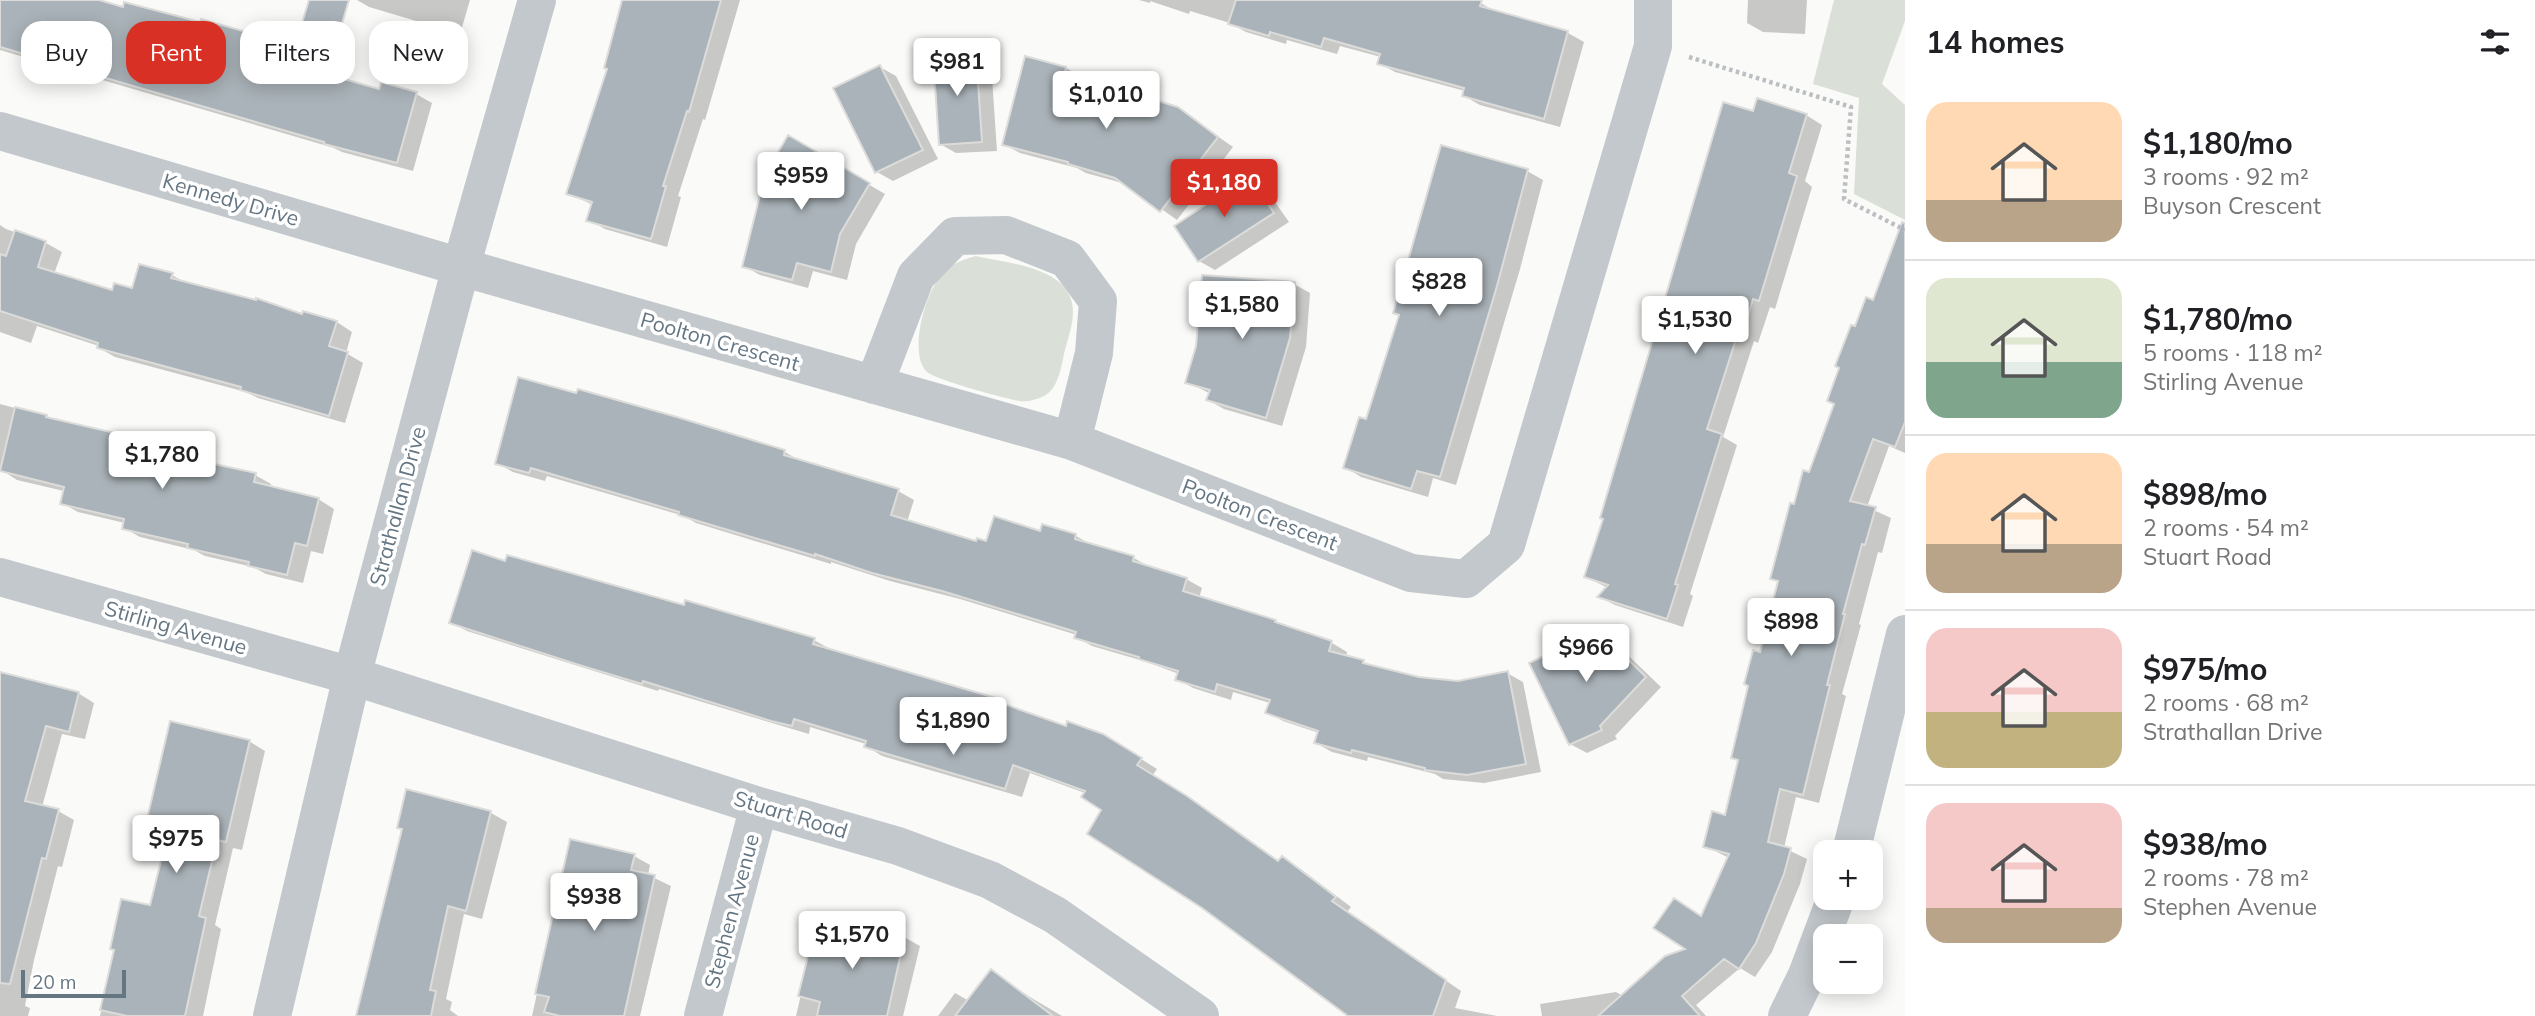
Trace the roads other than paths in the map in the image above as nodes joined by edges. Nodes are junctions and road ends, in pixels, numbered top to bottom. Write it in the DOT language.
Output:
graph roads {
  1 [pos="537,0"];
  2 [pos="1653,0"];
  3 [pos="0,131"];
  4 [pos="461,267"];
  5 [pos="874,385"];
  6 [pos="1072,441"];
  7 [pos="0,577"];
  8 [pos="1905,634"];
  9 [pos="352,676"];
  10 [pos="759,806"];
  11 [pos="1854,840"];
  12 [pos="1831,910"];
  13 [pos="272,1016"];
  14 [pos="703,1016"];
  15 [pos="1200,1016"];
  16 [pos="1787,1016"];
  1 -- 4 [label="street, Strathallan Drive"];
  2 -- 6 [label="street, Poolton Crescent"];
  3 -- 4 [label="street, Kennedy Drive"];
  4 -- 5 [label="street, Poolton Crescent"];
  4 -- 9 [label="street, Strathallan Drive"];
  5 -- 6 [label="street, Poolton Crescent"];
  5 -- 6 [label="street"];
  7 -- 9 [label="street, Stirling Avenue"];
  8 -- 11 [label="street"];
  9 -- 10 [label="street, Stuart Road"];
  9 -- 13 [label="street, Strathallan Drive"];
  10 -- 14 [label="street, Stephen Avenue"];
  10 -- 15 [label="street, Stuart Road"];
  12 -- 16 [label="street"];
}
